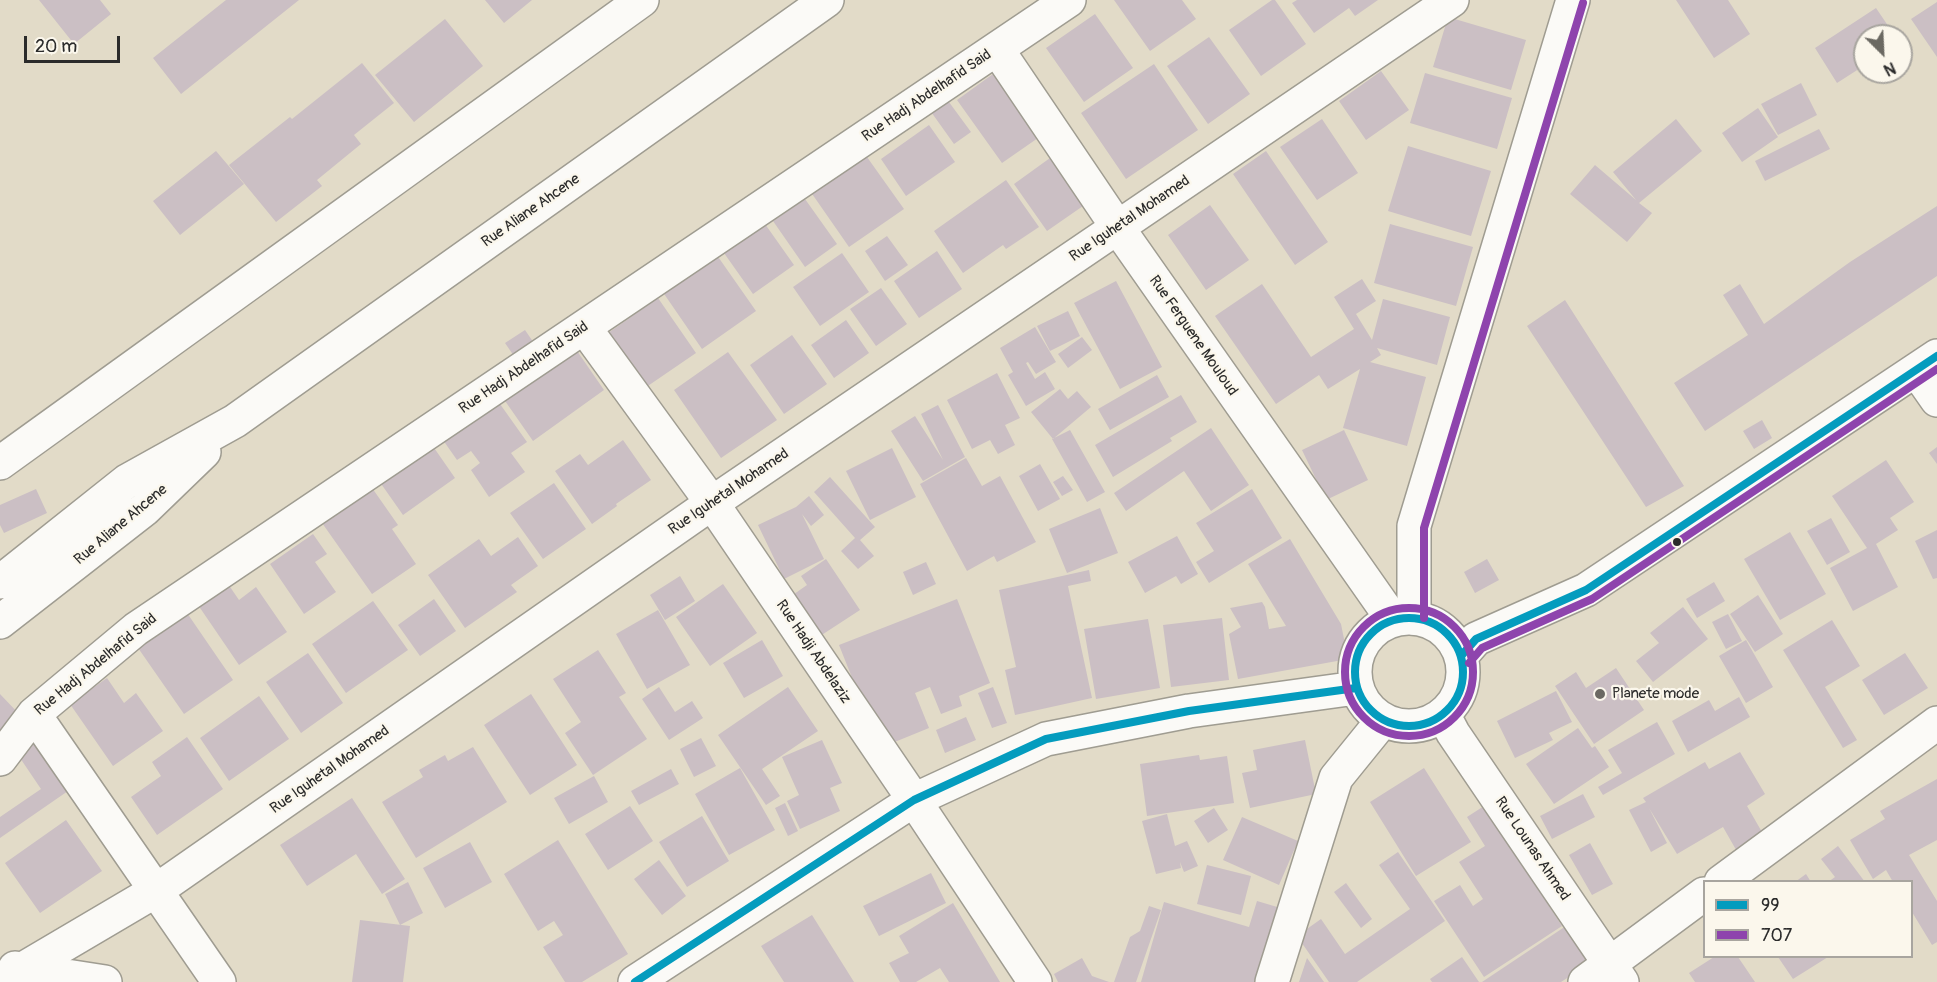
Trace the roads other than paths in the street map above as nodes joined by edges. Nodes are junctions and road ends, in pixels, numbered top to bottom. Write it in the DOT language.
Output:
graph roads {
  1 [pos="642,0"];
  2 [pos="827,0"];
  3 [pos="1069,0"];
  4 [pos="1452,0"];
  5 [pos="1573,0"];
  6 [pos="997,49"];
  7 [pos="1118,228"];
  8 [pos="584,327"];
  9 [pos="1927,363"];
  10 [pos="1937,400"];
  11 [pos="236,422"];
  12 [pos="0,463"];
  13 [pos="712,503"];
  14 [pos="0,582"];
  15 [pos="1403,619"];
  16 [pos="0,621"];
  17 [pos="1461,656"];
  18 [pos="1356,688"];
  19 [pos="34,714"];
  20 [pos="1443,714"];
  21 [pos="1383,720"];
  22 [pos="1937,723"];
  23 [pos="0,759"];
  24 [pos="915,800"];
  25 [pos="1724,880"];
  26 [pos="157,890"];
  27 [pos="1703,895"];
  28 [pos="9,972"];
  29 [pos="1606,976"];
  30 [pos="105,982"];
  31 [pos="219,982"];
  32 [pos="635,982"];
  33 [pos="1035,982"];
  34 [pos="1272,982"];
  1 -- 12 [label="street"];
  2 -- 11 [label="street, Rue Aliane Ahcene"];
  3 -- 6 [label="street, Rue Hadj Abdelhafid Said"];
  4 -- 7 [label="street, Rue Iguhetal Mohamed"];
  5 -- 15 [label="street"];
  6 -- 7 [label="street, Rue Ferguene Mouloud"];
  6 -- 8 [label="street, Rue Hadj Abdelhafid Said"];
  7 -- 13 [label="street, Rue Iguhetal Mohamed"];
  7 -- 15 [label="street, Rue Ferguene Mouloud"];
  8 -- 13 [label="street, Rue Hadji Abdelaziz"];
  8 -- 19 [label="street, Rue Hadj Abdelhafid Said"];
  9 -- 10 [label="street"];
  9 -- 17 [label="street"];
  11 -- 14 [label="street, Rue Aliane Ahcene"];
  11 -- 16 [label="street, Rue Aliane Ahcene"];
  13 -- 24 [label="street, Rue Hadji Abdelaziz"];
  13 -- 26 [label="street, Rue Iguhetal Mohamed"];
  15 -- 17 [label="street"];
  15 -- 18 [label="street"];
  17 -- 20 [label="street"];
  18 -- 21 [label="street"];
  18 -- 24 [label="street"];
  19 -- 23 [label="street, Rue Hadj Abdelhafid Said"];
  19 -- 26 [label="street"];
  20 -- 21 [label="street"];
  20 -- 29 [label="street, Rue Lounas Ahmed"];
  21 -- 34 [label="street"];
  22 -- 25 [label="street"];
  24 -- 32 [label="street"];
  24 -- 33 [label="street, Rue Hadji Abdelaziz"];
  26 -- 28 [label="street, Rue Iguhetal Mohamed"];
  26 -- 31 [label="street"];
  27 -- 29 [label="street"];
  28 -- 30 [label="street"];
}
